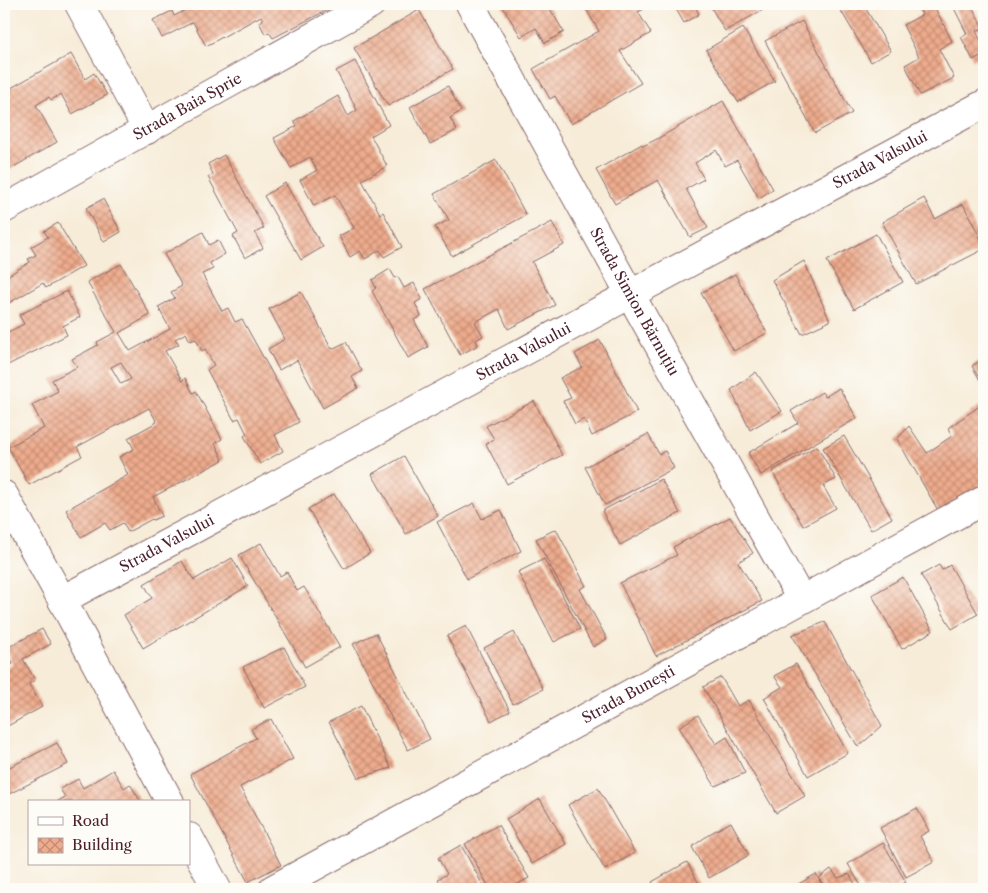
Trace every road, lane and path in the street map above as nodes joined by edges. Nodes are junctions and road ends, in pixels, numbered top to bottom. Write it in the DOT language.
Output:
graph roads {
  1 [pos="79,4"];
  2 [pos="371,4"];
  3 [pos="470,4"];
  4 [pos="984,104"];
  5 [pos="147,130"];
  6 [pos="4,209"];
  7 [pos="630,294"];
  8 [pos="4,495"];
  9 [pos="984,500"];
  10 [pos="801,599"];
  11 [pos="62,600"];
  12 [pos="169,800"];
  13 [pos="190,839"];
  14 [pos="217,889"];
  15 [pos="273,889"];
  1 -- 5 [label="street"];
  2 -- 5 [label="street, Strada Baia Sprie"];
  3 -- 7 [label="street, Strada Simion Bărnuțiu"];
  4 -- 7 [label="street, Strada Valsului"];
  5 -- 6 [label="street, Strada Baia Sprie"];
  7 -- 10 [label="street, Strada Simion Bărnuțiu"];
  7 -- 11 [label="street, Strada Valsului"];
  8 -- 11 [label="street"];
  9 -- 10 [label="street, Strada Bunești"];
  10 -- 15 [label="street, Strada Bunești"];
  11 -- 12 [label="street"];
  13 -- 14 [label="street"];
}
